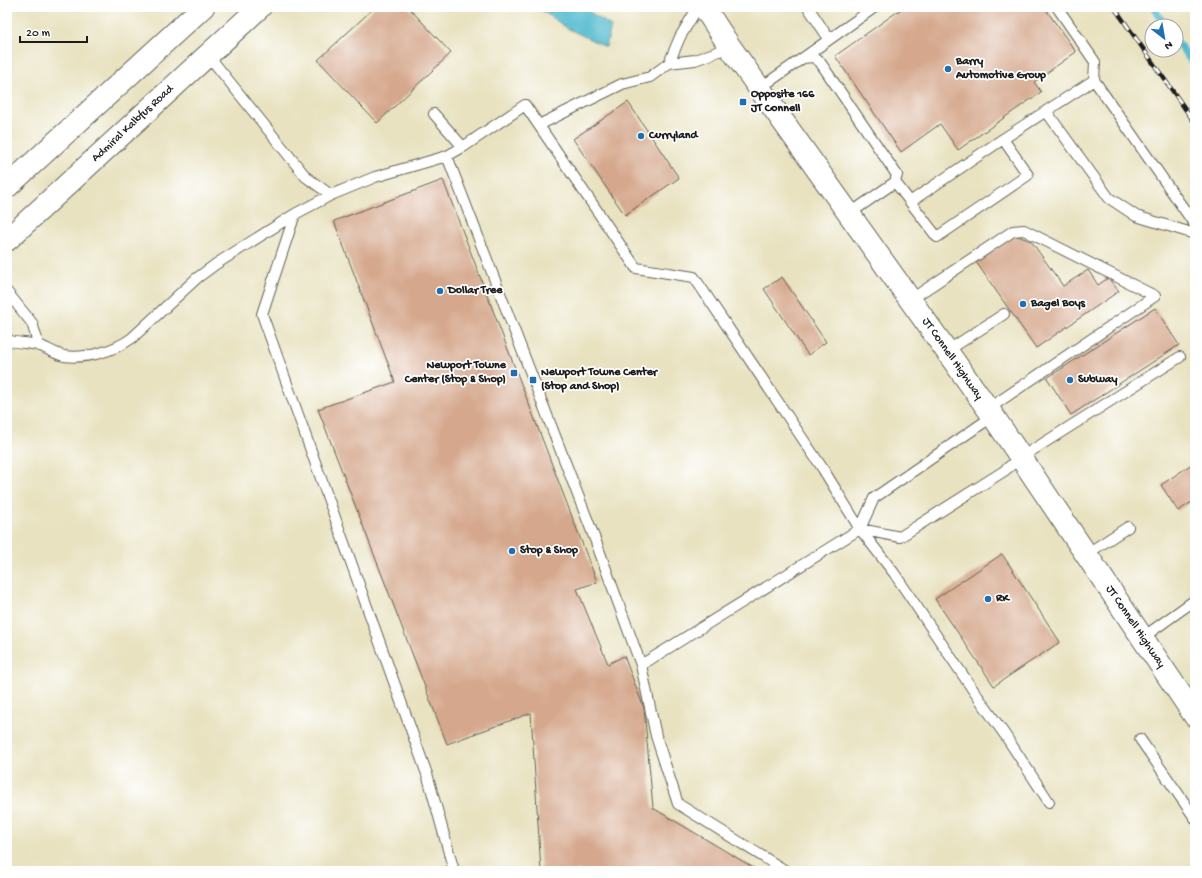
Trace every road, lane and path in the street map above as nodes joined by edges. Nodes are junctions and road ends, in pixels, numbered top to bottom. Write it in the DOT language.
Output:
graph roads {
  1 [pos="202,7"];
  2 [pos="260,7"];
  3 [pos="698,7"];
  4 [pos="704,7"];
  5 [pos="808,7"];
  6 [pos="875,7"];
  7 [pos="1057,7"];
  8 [pos="829,39"];
  9 [pos="730,47"];
  10 [pos="208,55"];
  11 [pos="803,58"];
  12 [pos="669,63"];
  13 [pos="1094,80"];
  14 [pos="760,88"];
  15 [pos="1046,111"];
  16 [pos="434,114"];
  17 [pos="539,125"];
  18 [pos="1003,139"];
  19 [pos="463,147"];
  20 [pos="447,156"];
  21 [pos="895,182"];
  22 [pos="7,187"];
  23 [pos="330,195"];
  24 [pos="910,202"];
  25 [pos="295,214"];
  26 [pos="849,214"];
  27 [pos="1195,225"];
  28 [pos="1195,234"];
  29 [pos="7,240"];
  30 [pos="7,292"];
  31 [pos="910,300"];
  32 [pos="1004,314"];
  33 [pos="7,338"];
  34 [pos="39,346"];
  35 [pos="947,351"];
  36 [pos="1180,357"];
  37 [pos="990,412"];
  38 [pos="1020,458"];
  39 [pos="1128,526"];
  40 [pos="860,529"];
  41 [pos="1085,555"];
  42 [pos="1195,600"];
  43 [pos="1142,638"];
  44 [pos="641,665"];
  45 [pos="1194,711"];
  46 [pos="1140,739"];
  47 [pos="1049,802"];
  48 [pos="1195,818"];
  49 [pos="454,871"];
  50 [pos="786,871"];
  1 -- 22 [label="highway"];
  2 -- 10 [label="highway, Admiral Kalbfus Road"];
  3 -- 12 [label="lane"];
  4 -- 9 [label="highway, JT Connell Highway"];
  5 -- 8 [label="lane"];
  6 -- 8 [label="lane"];
  7 -- 13 [label="lane"];
  8 -- 11 [label="lane"];
  9 -- 12 [label="lane"];
  9 -- 14 [label="highway, JT Connell Highway"];
  10 -- 23 [label="lane"];
  10 -- 29 [label="highway, Admiral Kalbfus Road"];
  11 -- 14 [label="lane"];
  11 -- 21 [label="lane"];
  12 -- 17 [label="lane"];
  13 -- 15 [label="lane"];
  13 -- 27 [label="lane"];
  14 -- 26 [label="highway, JT Connell Highway"];
  15 -- 18 [label="lane"];
  15 -- 28 [label="lane"];
  16 -- 19 [label="lane"];
  17 -- 19 [label="lane"];
  17 -- 40 [label="lane"];
  18 -- 24 [label="lane"];
  18 -- 24 [label="lane"];
  19 -- 20 [label="lane"];
  20 -- 23 [label="lane"];
  20 -- 44 [label="lane"];
  21 -- 24 [label="lane"];
  21 -- 26 [label="lane"];
  23 -- 25 [label="lane"];
  25 -- 34 [label="lane"];
  25 -- 49 [label="lane"];
  26 -- 31 [label="highway, JT Connell Highway"];
  30 -- 34 [label="lane"];
  31 -- 35 [label="highway, JT Connell Highway"];
  31 -- 37 [label="lane"];
  32 -- 35 [label="lane"];
  33 -- 34 [label="lane"];
  35 -- 37 [label="highway, JT Connell Highway"];
  36 -- 38 [label="lane"];
  37 -- 38 [label="highway, JT Connell Highway"];
  37 -- 40 [label="lane"];
  38 -- 40 [label="lane"];
  38 -- 41 [label="highway, JT Connell Highway"];
  39 -- 41 [label="lane"];
  40 -- 44 [label="lane"];
  40 -- 47 [label="lane"];
  41 -- 43 [label="highway, JT Connell Highway"];
  42 -- 43 [label="lane"];
  43 -- 45 [label="highway, JT Connell Highway"];
  44 -- 50 [label="lane"];
  46 -- 48 [label="lane"];
}
